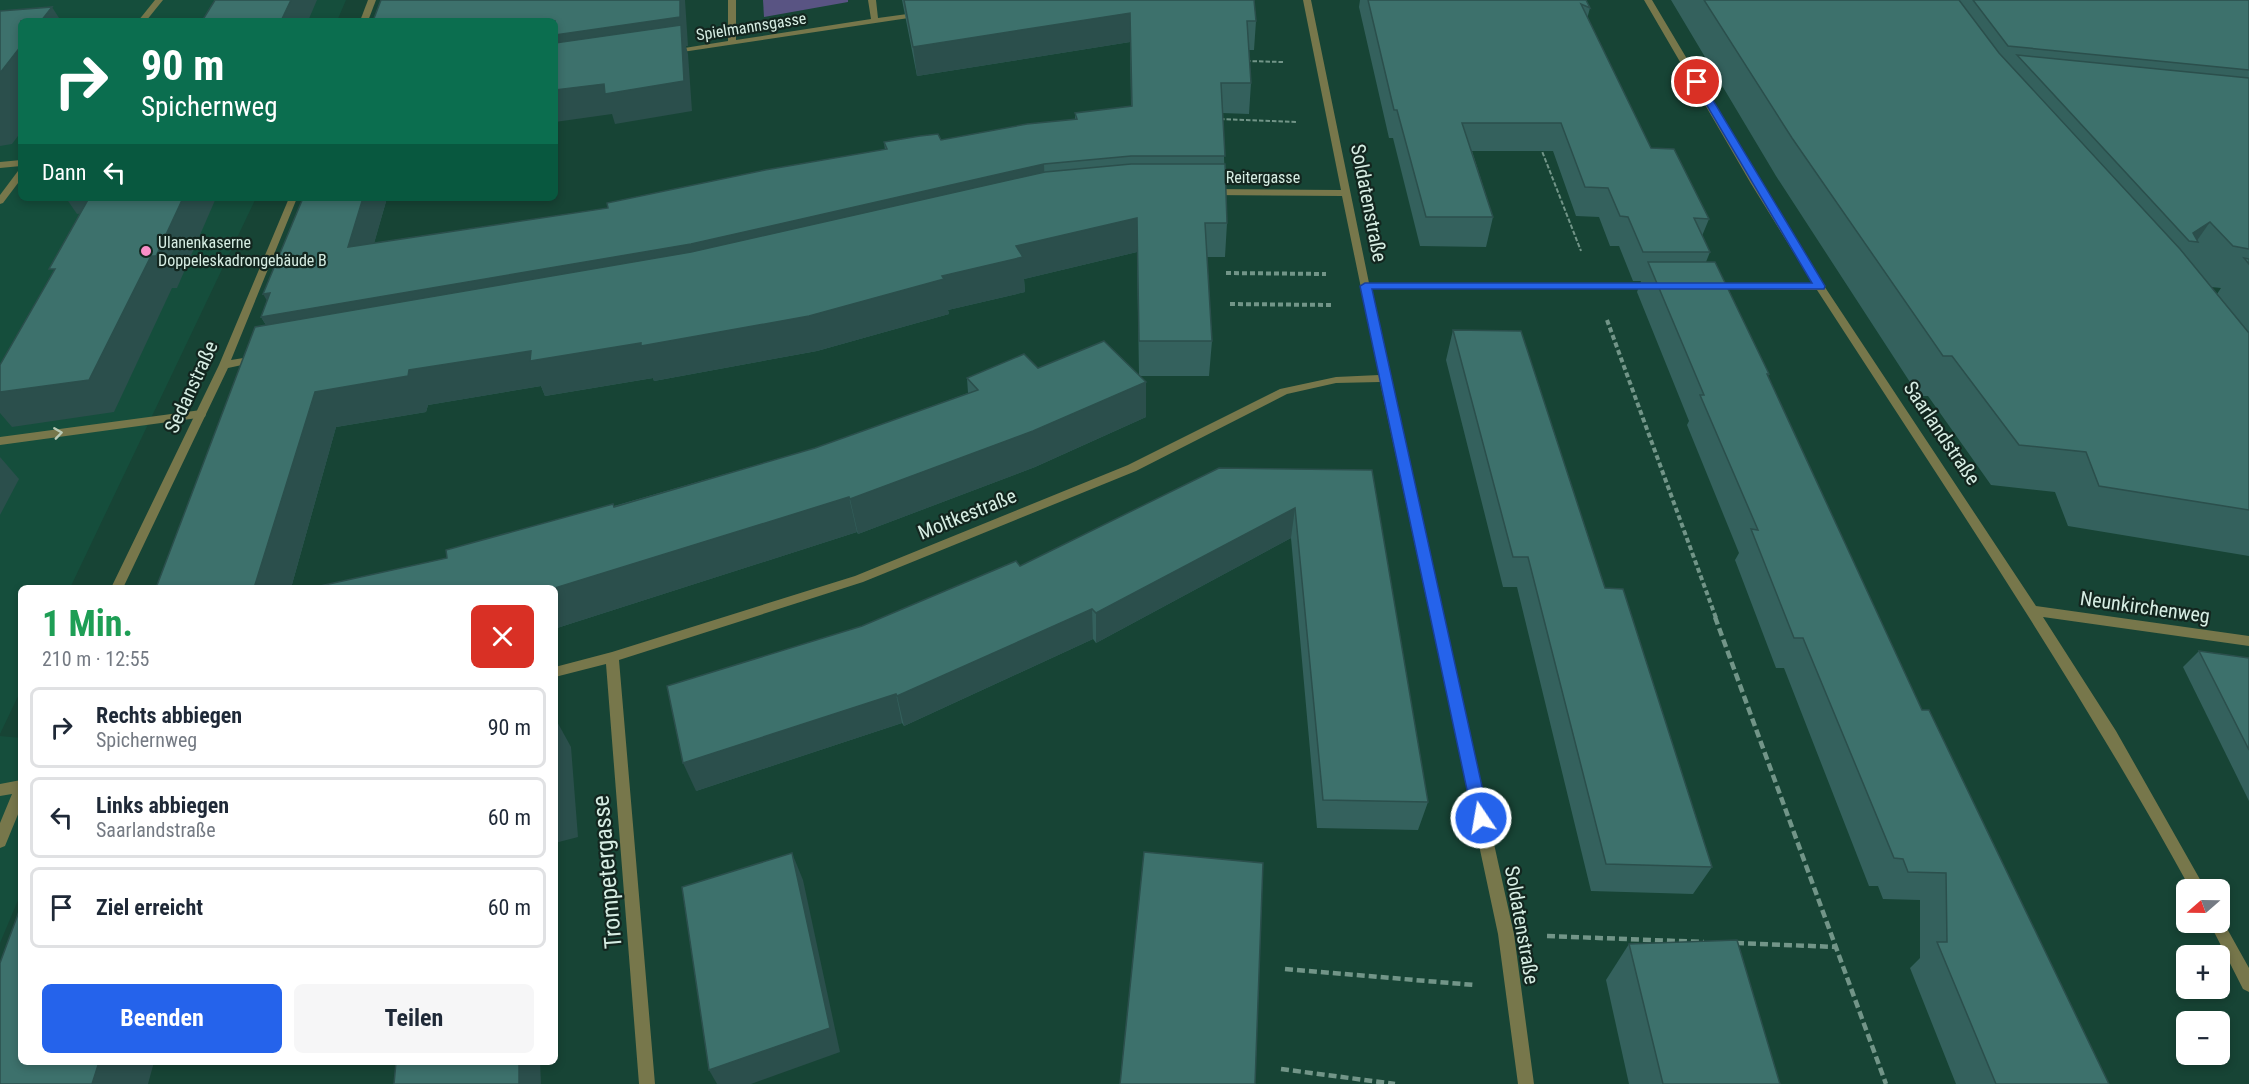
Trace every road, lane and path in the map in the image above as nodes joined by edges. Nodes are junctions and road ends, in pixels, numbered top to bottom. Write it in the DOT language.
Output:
graph roads {
  1 [pos="159,0"];
  2 [pos="372,0"];
  3 [pos="732,0"];
  4 [pos="872,0"];
  5 [pos="1307,0"];
  6 [pos="1648,0"];
  7 [pos="932,12"];
  8 [pos="144,18"];
  9 [pos="365,18"];
  10 [pos="875,20"];
  11 [pos="732,43"];
  12 [pos="661,54"];
  13 [pos="1238,61"];
  14 [pos="1320,63"];
  15 [pos="1215,119"];
  16 [pos="1333,123"];
  17 [pos="1538,141"];
  18 [pos="18,163"];
  19 [pos="0,165"];
  20 [pos="18,177"];
  21 [pos="1199,192"];
  22 [pos="1347,192"];
  23 [pos="0,201"];
  24 [pos="292,201"];
  25 [pos="1226,273"];
  26 [pos="1364,280"];
  27 [pos="1595,285"];
  28 [pos="1666,286"];
  29 [pos="1701,286"];
  30 [pos="1820,286"];
  31 [pos="1230,304"];
  32 [pos="1369,305"];
  33 [pos="271,357"];
  34 [pos="224,365"];
  35 [pos="1386,378"];
  36 [pos="201,414"];
  37 [pos="0,441"];
  38 [pos="118,585"];
  39 [pos="2036,611"];
  40 [pos="2249,641"];
  41 [pos="612,657"];
  42 [pos="558,671"];
  43 [pos="18,788"];
  44 [pos="0,790"];
  45 [pos="18,796"];
  46 [pos="0,841"];
  47 [pos="2193,879"];
  48 [pos="2222,933"];
  49 [pos="1506,934"];
  50 [pos="1707,942"];
  51 [pos="1730,943"];
  52 [pos="1837,947"];
  53 [pos="1285,969"];
  54 [pos="2249,984"];
  55 [pos="1514,988"];
  56 [pos="1281,1069"];
  57 [pos="647,1084"];
  58 [pos="1395,1084"];
  59 [pos="1526,1084"];
  60 [pos="1886,1084"];
  1 -- 8 [label="street"];
  2 -- 9 [label="street"];
  3 -- 11 [label="street"];
  4 -- 10 [label="street"];
  5 -- 14 [label="street, Soldatenstraße"];
  6 -- 30 [label="street, Saarlandstraße"];
  7 -- 10 [label="street, Spielmannsgasse"];
  10 -- 11 [label="street, Spielmannsgasse"];
  11 -- 12 [label="street, Spielmannsgasse"];
  13 -- 14 [label="path"];
  14 -- 16 [label="street, Soldatenstraße"];
  15 -- 16 [label="path"];
  16 -- 22 [label="street, Soldatenstraße"];
  17 -- 27 [label="path"];
  18 -- 19 [label="street"];
  20 -- 23 [label="street"];
  21 -- 22 [label="street, Reitergasse"];
  22 -- 26 [label="street, Soldatenstraße"];
  24 -- 34 [label="street, Sedanstraße"];
  25 -- 26 [label="path"];
  26 -- 27 [label="street"];
  26 -- 32 [label="street, Soldatenstraße"];
  27 -- 28 [label="street"];
  27 -- 52 [label="path"];
  29 -- 30 [label="street"];
  30 -- 39 [label="street, Saarlandstraße"];
  31 -- 32 [label="path"];
  32 -- 35 [label="street, Soldatenstraße"];
  33 -- 34 [label="street"];
  34 -- 36 [label="street, Sedanstraße"];
  35 -- 41 [label="street, Moltkestraße"];
  35 -- 49 [label="street, Soldatenstraße"];
  37 -- 36 [label="street, one-way"];
  36 -- 38 [label="street, Sedanstraße"];
  39 -- 40 [label="street, Neunkirchenweg"];
  39 -- 47 [label="street, Saarlandstraße"];
  41 -- 42 [label="street, Moltkestraße"];
  41 -- 57 [label="street, Trompetergasse"];
  43 -- 44 [label="street"];
  45 -- 46 [label="street"];
  48 -- 54 [label="street"];
  49 -- 50 [label="path"];
  49 -- 55 [label="street, Soldatenstraße"];
  51 -- 52 [label="path"];
  52 -- 60 [label="path"];
  53 -- 55 [label="path"];
  55 -- 59 [label="street, Soldatenstraße"];
  56 -- 58 [label="path"];
}
